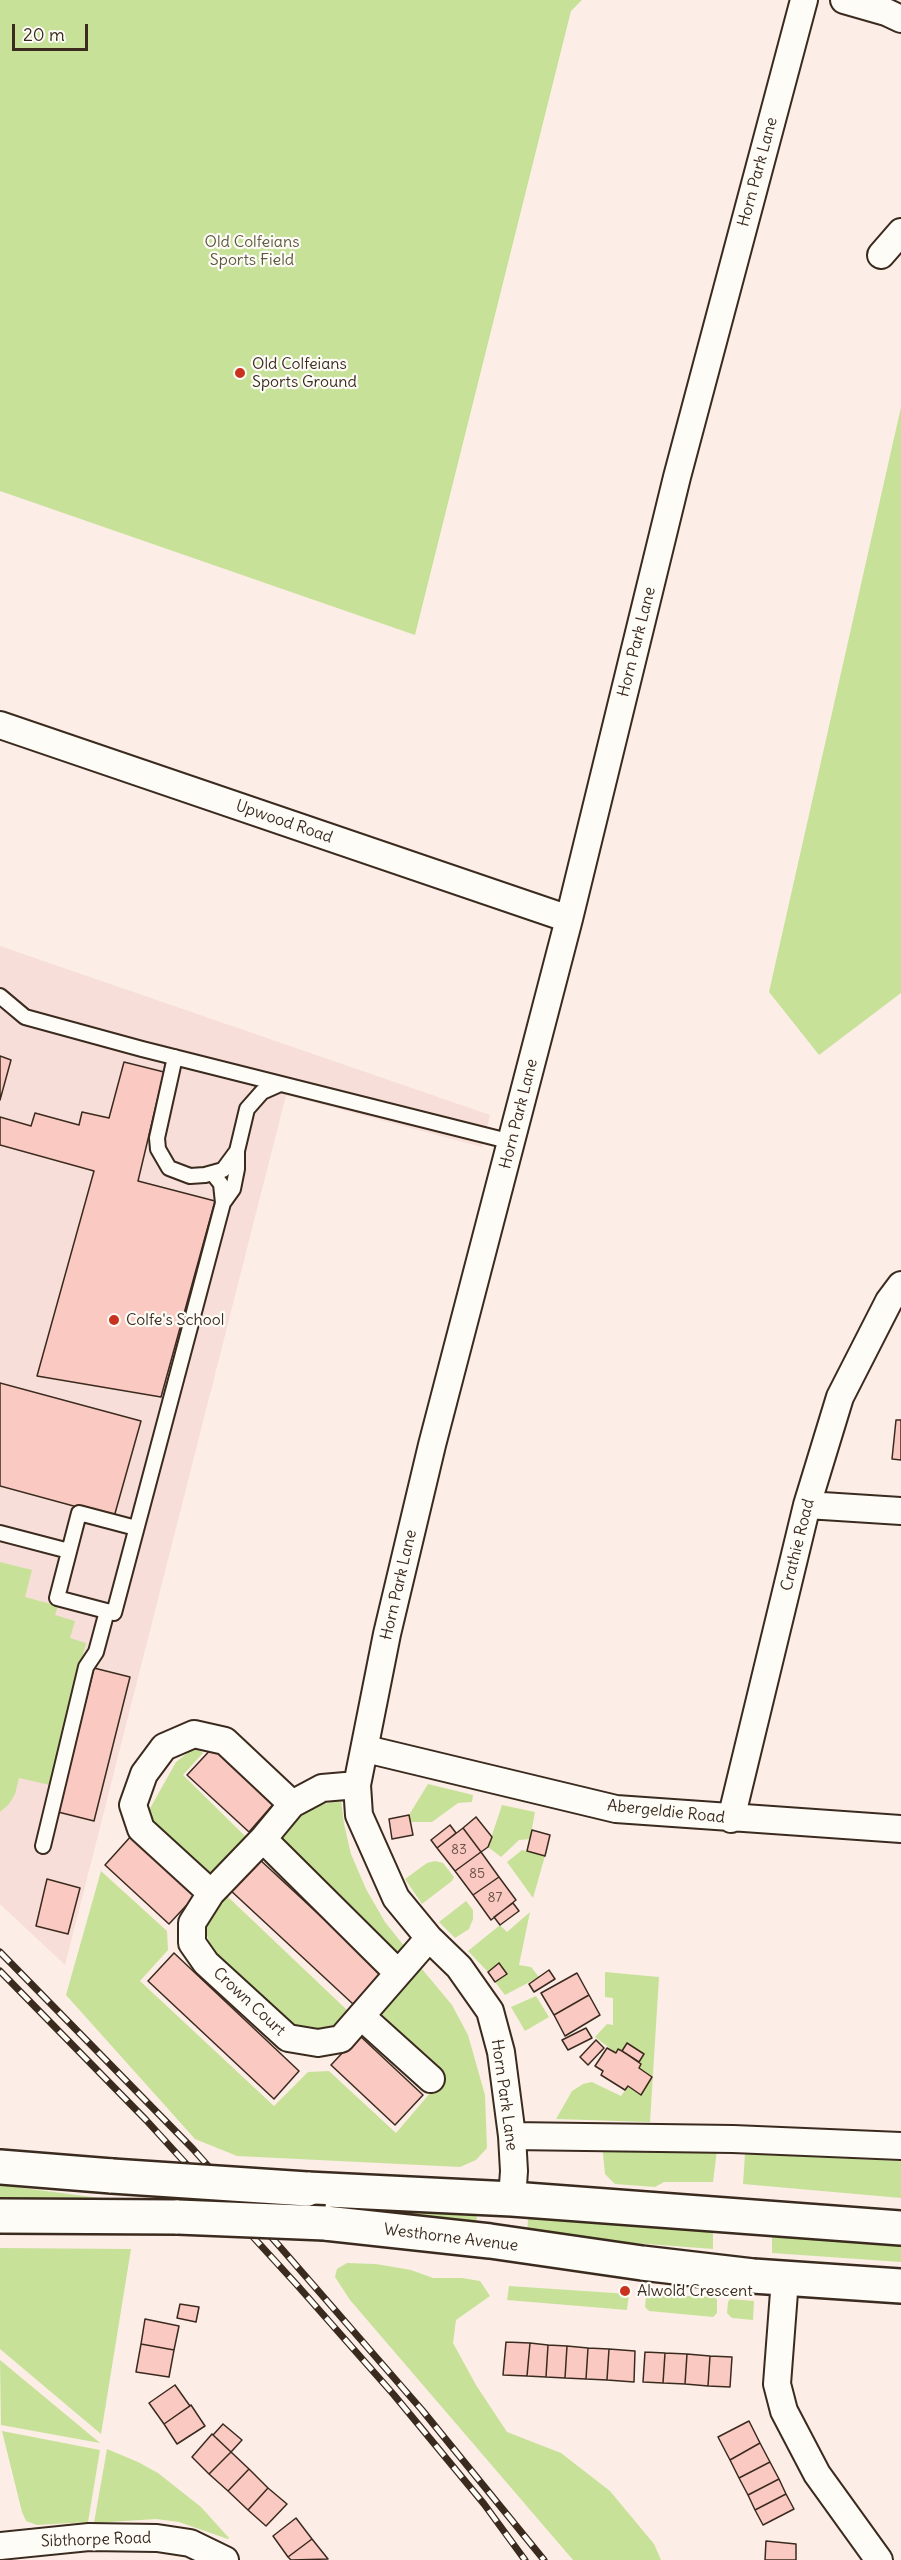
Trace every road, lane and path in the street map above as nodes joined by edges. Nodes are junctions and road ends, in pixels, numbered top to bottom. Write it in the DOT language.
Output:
graph roads {
  1 [pos="804,0"];
  2 [pos="844,0"];
  3 [pos="901,19"];
  4 [pos="901,232"];
  5 [pos="880,255"];
  6 [pos="0,725"];
  7 [pos="569,919"];
  8 [pos="0,996"];
  9 [pos="175,1057"];
  10 [pos="280,1084"];
  11 [pos="512,1142"];
  12 [pos="237,1151"];
  13 [pos="213,1174"];
  14 [pos="224,1203"];
  15 [pos="901,1285"];
  16 [pos="807,1505"];
  17 [pos="901,1511"];
  18 [pos="136,1528"];
  19 [pos="0,1533"];
  20 [pos="69,1551"];
  21 [pos="107,1611"];
  22 [pos="366,1749"];
  23 [pos="357,1785"];
  24 [pos="292,1804"];
  25 [pos="731,1819"];
  26 [pos="901,1829"];
  27 [pos="263,1839"];
  28 [pos="44,1846"];
  29 [pos="211,1893"];
  30 [pos="429,1938"];
  31 [pos="398,1972"];
  32 [pos="361,2016"];
  33 [pos="431,2079"];
  34 [pos="512,2136"];
  35 [pos="901,2146"];
  36 [pos="0,2167"];
  37 [pos="512,2199"];
  38 [pos="0,2216"];
  39 [pos="901,2228"];
  40 [pos="785,2279"];
  41 [pos="901,2286"];
  42 [pos="0,2546"];
  43 [pos="225,2560"];
  44 [pos="879,2560"];
  1 -- 7 [label="street, Horn Park Lane"];
  2 -- 3 [label="street"];
  4 -- 5 [label="street"];
  6 -- 7 [label="street, Upwood Road"];
  7 -- 11 [label="street, Horn Park Lane"];
  8 -- 9 [label="lane"];
  9 -- 10 [label="lane"];
  9 -- 13 [label="lane"];
  10 -- 11 [label="lane"];
  10 -- 12 [label="lane"];
  11 -- 22 [label="street, Horn Park Lane"];
  12 -- 13 [label="lane"];
  12 -- 14 [label="lane"];
  13 -- 14 [label="lane"];
  14 -- 18 [label="lane"];
  15 -- 16 [label="street, Crathie Road"];
  16 -- 17 [label="street"];
  16 -- 25 [label="street, Crathie Road"];
  18 -- 20 [label="lane"];
  18 -- 21 [label="lane"];
  19 -- 20 [label="lane"];
  20 -- 21 [label="lane"];
  21 -- 28 [label="lane"];
  22 -- 23 [label="street, Horn Park Lane"];
  22 -- 25 [label="street, Abergeldie Road"];
  23 -- 24 [label="street, Crown Court"];
  23 -- 30 [label="street, Horn Park Lane"];
  24 -- 27 [label="street, Crown Court"];
  24 -- 29 [label="street"];
  25 -- 26 [label="street, Abergeldie Road"];
  27 -- 29 [label="street, Crown Court"];
  27 -- 31 [label="street"];
  29 -- 32 [label="street, Crown Court"];
  30 -- 31 [label="street, Crown Court"];
  30 -- 34 [label="street, Horn Park Lane"];
  31 -- 32 [label="street, Crown Court"];
  32 -- 33 [label="street"];
  34 -- 35 [label="street"];
  34 -- 37 [label="street, Horn Park Lane"];
  36 -- 37 [label="highway, bridge"];
  37 -- 39 [label="highway"];
  38 -- 40 [label="highway, Westhorne Avenue, bridge"];
  40 -- 41 [label="highway, Westhorne Avenue"];
  40 -- 44 [label="street"];
  42 -- 43 [label="street, Sibthorpe Road"];
}
